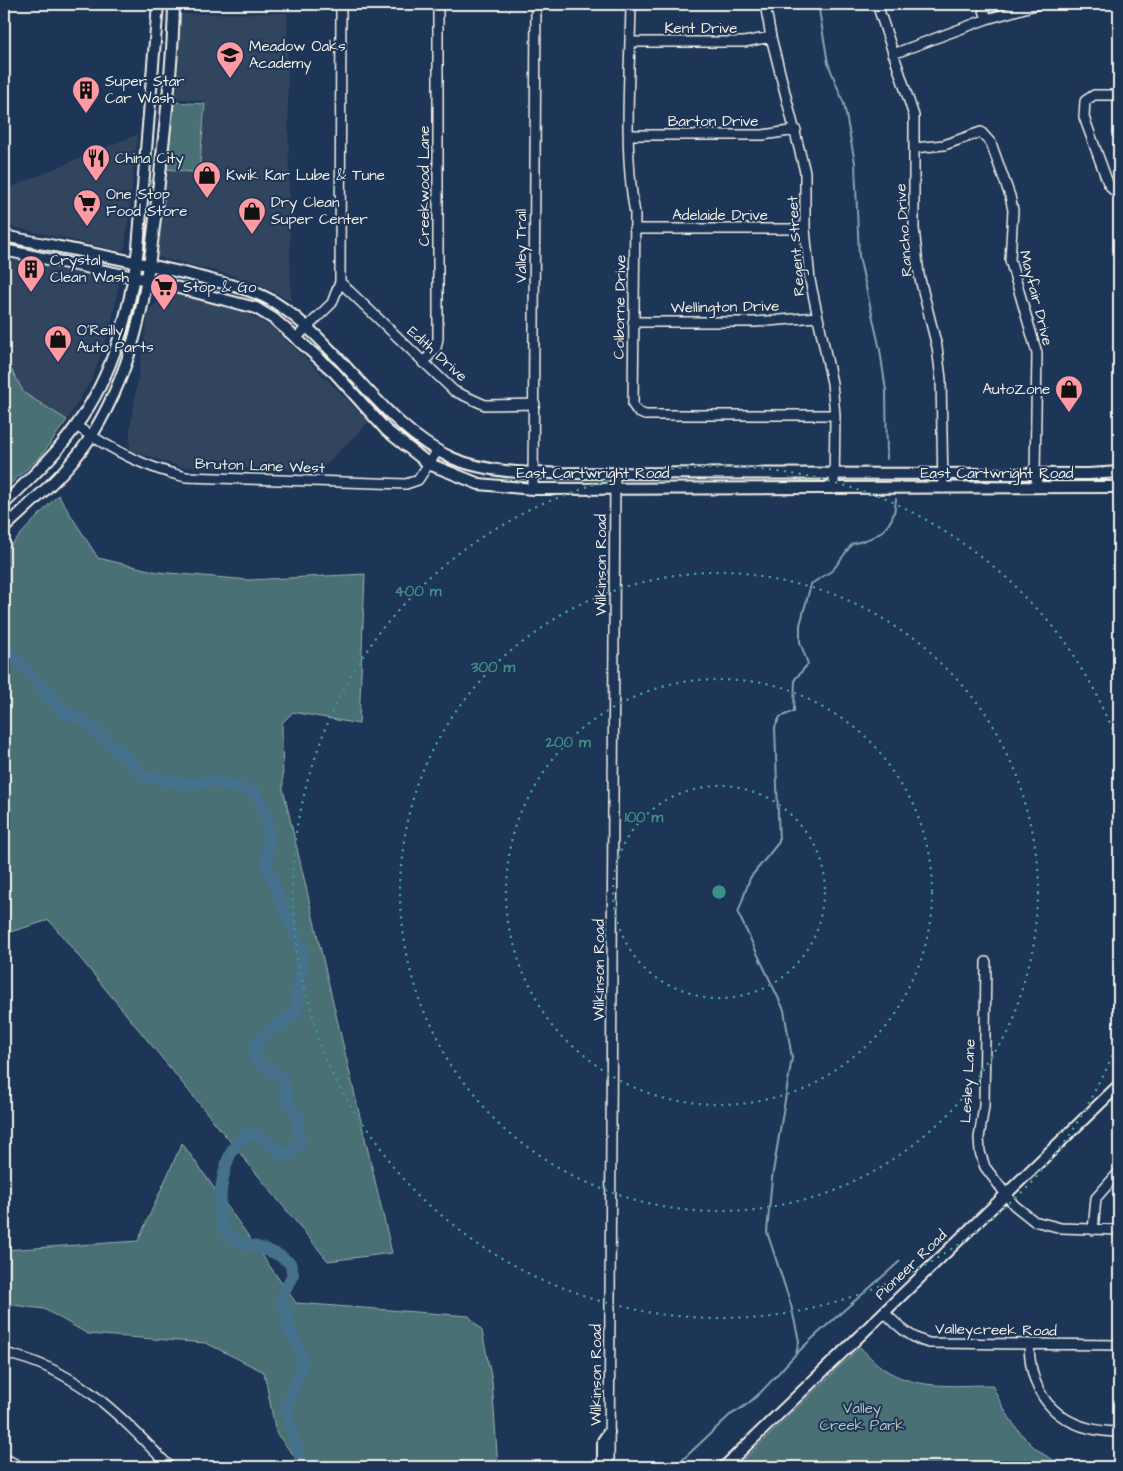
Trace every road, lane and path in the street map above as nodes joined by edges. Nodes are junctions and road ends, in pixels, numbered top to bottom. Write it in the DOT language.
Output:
graph roads {
  1 [pos="158,4"];
  2 [pos="174,4"];
  3 [pos="341,4"];
  4 [pos="438,4"];
  5 [pos="536,4"];
  6 [pos="631,4"];
  7 [pos="766,4"];
  8 [pos="877,4"];
  9 [pos="982,4"];
  10 [pos="1039,4"];
  11 [pos="987,19"];
  12 [pos="771,37"];
  13 [pos="630,42"];
  14 [pos="893,54"];
  15 [pos="1119,94"];
  16 [pos="796,130"];
  17 [pos="149,131"];
  18 [pos="629,135"];
  19 [pos="914,148"];
  20 [pos="159,176"];
  21 [pos="1119,192"];
  22 [pos="634,229"];
  23 [pos="805,229"];
  24 [pos="4,236"];
  25 [pos="4,250"];
  26 [pos="136,262"];
  27 [pos="150,265"];
  28 [pos="134,277"];
  29 [pos="148,280"];
  30 [pos="340,282"];
  31 [pos="817,317"];
  32 [pos="634,322"];
  33 [pos="308,328"];
  34 [pos="296,338"];
  35 [pos="423,363"];
  36 [pos="535,404"];
  37 [pos="835,415"];
  38 [pos="76,426"];
  39 [pos="91,436"];
  40 [pos="438,450"];
  41 [pos="429,464"];
  42 [pos="1119,472"];
  43 [pos="533,473"];
  44 [pos="615,473"];
  45 [pos="834,474"];
  46 [pos="943,474"];
  47 [pos="1035,474"];
  48 [pos="1038,487"];
  49 [pos="1119,487"];
  50 [pos="834,488"];
  51 [pos="943,488"];
  52 [pos="534,489"];
  53 [pos="615,489"];
  54 [pos="4,504"];
  55 [pos="4,528"];
  56 [pos="986,962"];
  57 [pos="1119,1084"];
  58 [pos="1119,1172"];
  59 [pos="1006,1194"];
  60 [pos="1092,1230"];
  61 [pos="1119,1230"];
  62 [pos="884,1312"];
  63 [pos="1029,1344"];
  64 [pos="1119,1345"];
  65 [pos="4,1353"];
  66 [pos="609,1432"];
  67 [pos="1119,1432"];
  68 [pos="4,1458"];
  69 [pos="21,1467"];
  70 [pos="170,1467"];
  71 [pos="603,1467"];
  72 [pos="609,1467"];
  73 [pos="724,1467"];
  1 -- 17 [label="main road"];
  2 -- 20 [label="main road"];
  3 -- 30 [label="street"];
  4 -- 35 [label="street, Creekwood Lane"];
  5 -- 36 [label="street, Valley Trail"];
  6 -- 13 [label="street, Colborne Drive"];
  7 -- 12 [label="street, Regent Street"];
  8 -- 14 [label="street, Rancho Drive"];
  9 -- 11 [label="street"];
  10 -- 11 [label="street"];
  11 -- 14 [label="street"];
  12 -- 13 [label="street, Kent Drive"];
  12 -- 16 [label="street, Regent Street"];
  13 -- 18 [label="street, Colborne Drive"];
  14 -- 19 [label="street, Rancho Drive"];
  15 -- 21 [label="street"];
  16 -- 18 [label="street, Barton Drive"];
  16 -- 23 [label="street, Regent Street"];
  17 -- 20 [label="main road"];
  17 -- 26 [label="main road"];
  18 -- 22 [label="street, Colborne Drive"];
  19 -- 46 [label="street, Rancho Drive"];
  19 -- 47 [label="street, Mayfair Drive"];
  20 -- 27 [label="main road"];
  22 -- 23 [label="street, Adelaide Drive"];
  22 -- 32 [label="street, Colborne Drive"];
  23 -- 31 [label="street, Regent Street"];
  24 -- 26 [label="main road, East Cartwright Road"];
  25 -- 28 [label="main road, East Cartwright Road"];
  26 -- 27 [label="main road, East Cartwright Road"];
  26 -- 28 [label="main road"];
  27 -- 29 [label="main road"];
  27 -- 33 [label="main road, East Cartwright Road"];
  28 -- 29 [label="main road, East Cartwright Road"];
  28 -- 38 [label="main road"];
  29 -- 34 [label="main road, East Cartwright Road"];
  29 -- 39 [label="main road"];
  30 -- 33 [label="street"];
  30 -- 35 [label="street, Edith Drive"];
  31 -- 32 [label="street, Wellington Drive"];
  31 -- 37 [label="street, Regent Street"];
  32 -- 37 [label="street, Colborne Drive"];
  33 -- 34 [label="street"];
  33 -- 40 [label="main road, East Cartwright Road"];
  34 -- 41 [label="main road, East Cartwright Road"];
  35 -- 36 [label="street, Edith Drive"];
  36 -- 43 [label="street, Valley Trail"];
  37 -- 45 [label="street, Regent Street"];
  38 -- 39 [label="street, Bruton Lane West"];
  38 -- 54 [label="main road"];
  39 -- 41 [label="street, Bruton Lane West"];
  39 -- 55 [label="main road"];
  40 -- 41 [label="street, Bruton Lane West"];
  40 -- 43 [label="main road, East Cartwright Road"];
  41 -- 52 [label="main road, East Cartwright Road"];
  42 -- 47 [label="main road, East Cartwright Road"];
  43 -- 44 [label="main road, East Cartwright Road"];
  43 -- 52 [label="street, Valley Trail"];
  44 -- 45 [label="main road, East Cartwright Road"];
  44 -- 53 [label="street, Wilkinson Road"];
  45 -- 46 [label="main road, East Cartwright Road"];
  45 -- 50 [label="street, Regent Street"];
  46 -- 47 [label="main road, East Cartwright Road"];
  46 -- 51 [label="street, Rancho Drive"];
  47 -- 48 [label="street, Mayfair Drive"];
  48 -- 49 [label="main road, East Cartwright Road"];
  48 -- 51 [label="main road, East Cartwright Road"];
  50 -- 51 [label="main road, East Cartwright Road"];
  50 -- 53 [label="main road, East Cartwright Road"];
  52 -- 53 [label="main road, East Cartwright Road"];
  53 -- 66 [label="street, Wilkinson Road"];
  56 -- 59 [label="street, Lesley Lane"];
  57 -- 59 [label="main road, Pioneer Road"];
  58 -- 60 [label="street"];
  59 -- 60 [label="street, Lesley Lane"];
  59 -- 62 [label="main road, Pioneer Road"];
  60 -- 61 [label="street, Lesley Lane"];
  62 -- 63 [label="street, Valleycreek Road"];
  62 -- 73 [label="main road, Pioneer Road"];
  63 -- 64 [label="street, Valleycreek Road"];
  63 -- 67 [label="street"];
  65 -- 70 [label="street"];
  66 -- 71 [label="main road"];
  66 -- 72 [label="street, Wilkinson Road"];
  68 -- 69 [label="street"];
}
